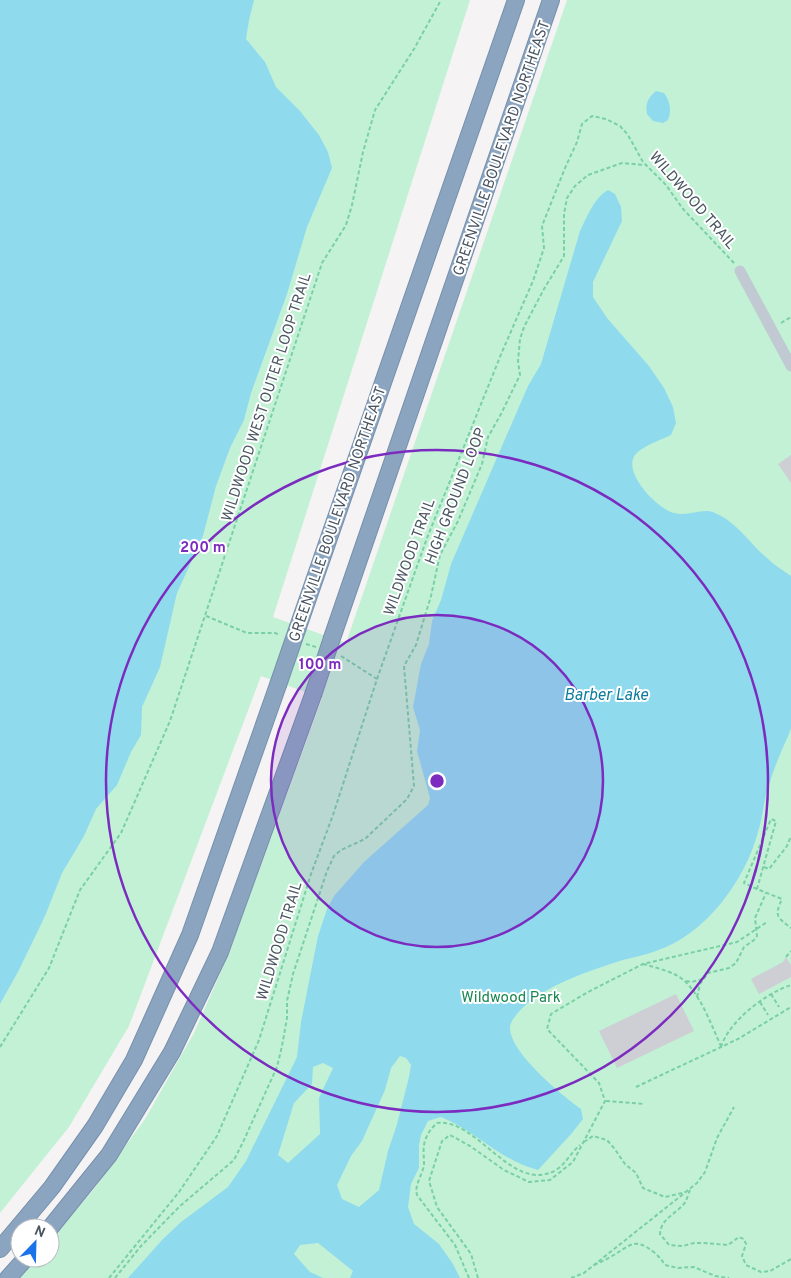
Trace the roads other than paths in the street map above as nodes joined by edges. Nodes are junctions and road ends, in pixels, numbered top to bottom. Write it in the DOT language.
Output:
graph roads {
  1 [pos="516,0"];
  2 [pos="552,0"];
  3 [pos="740,270"];
  4 [pos="791,366"];
  5 [pos="58,1218"];
  6 [pos="0,1249"];
  7 [pos="17,1268"];
  8 [pos="8,1278"];
  1 -- 6 [label="highway, GREENVILLE BOULEVARD NORTHEAST, bridge"];
  2 -- 5 [label="highway, GREENVILLE BOULEVARD NORTHEAST, bridge"];
  3 -- 4 [label="lane"];
  7 -- 8 [label="highway"];
}
